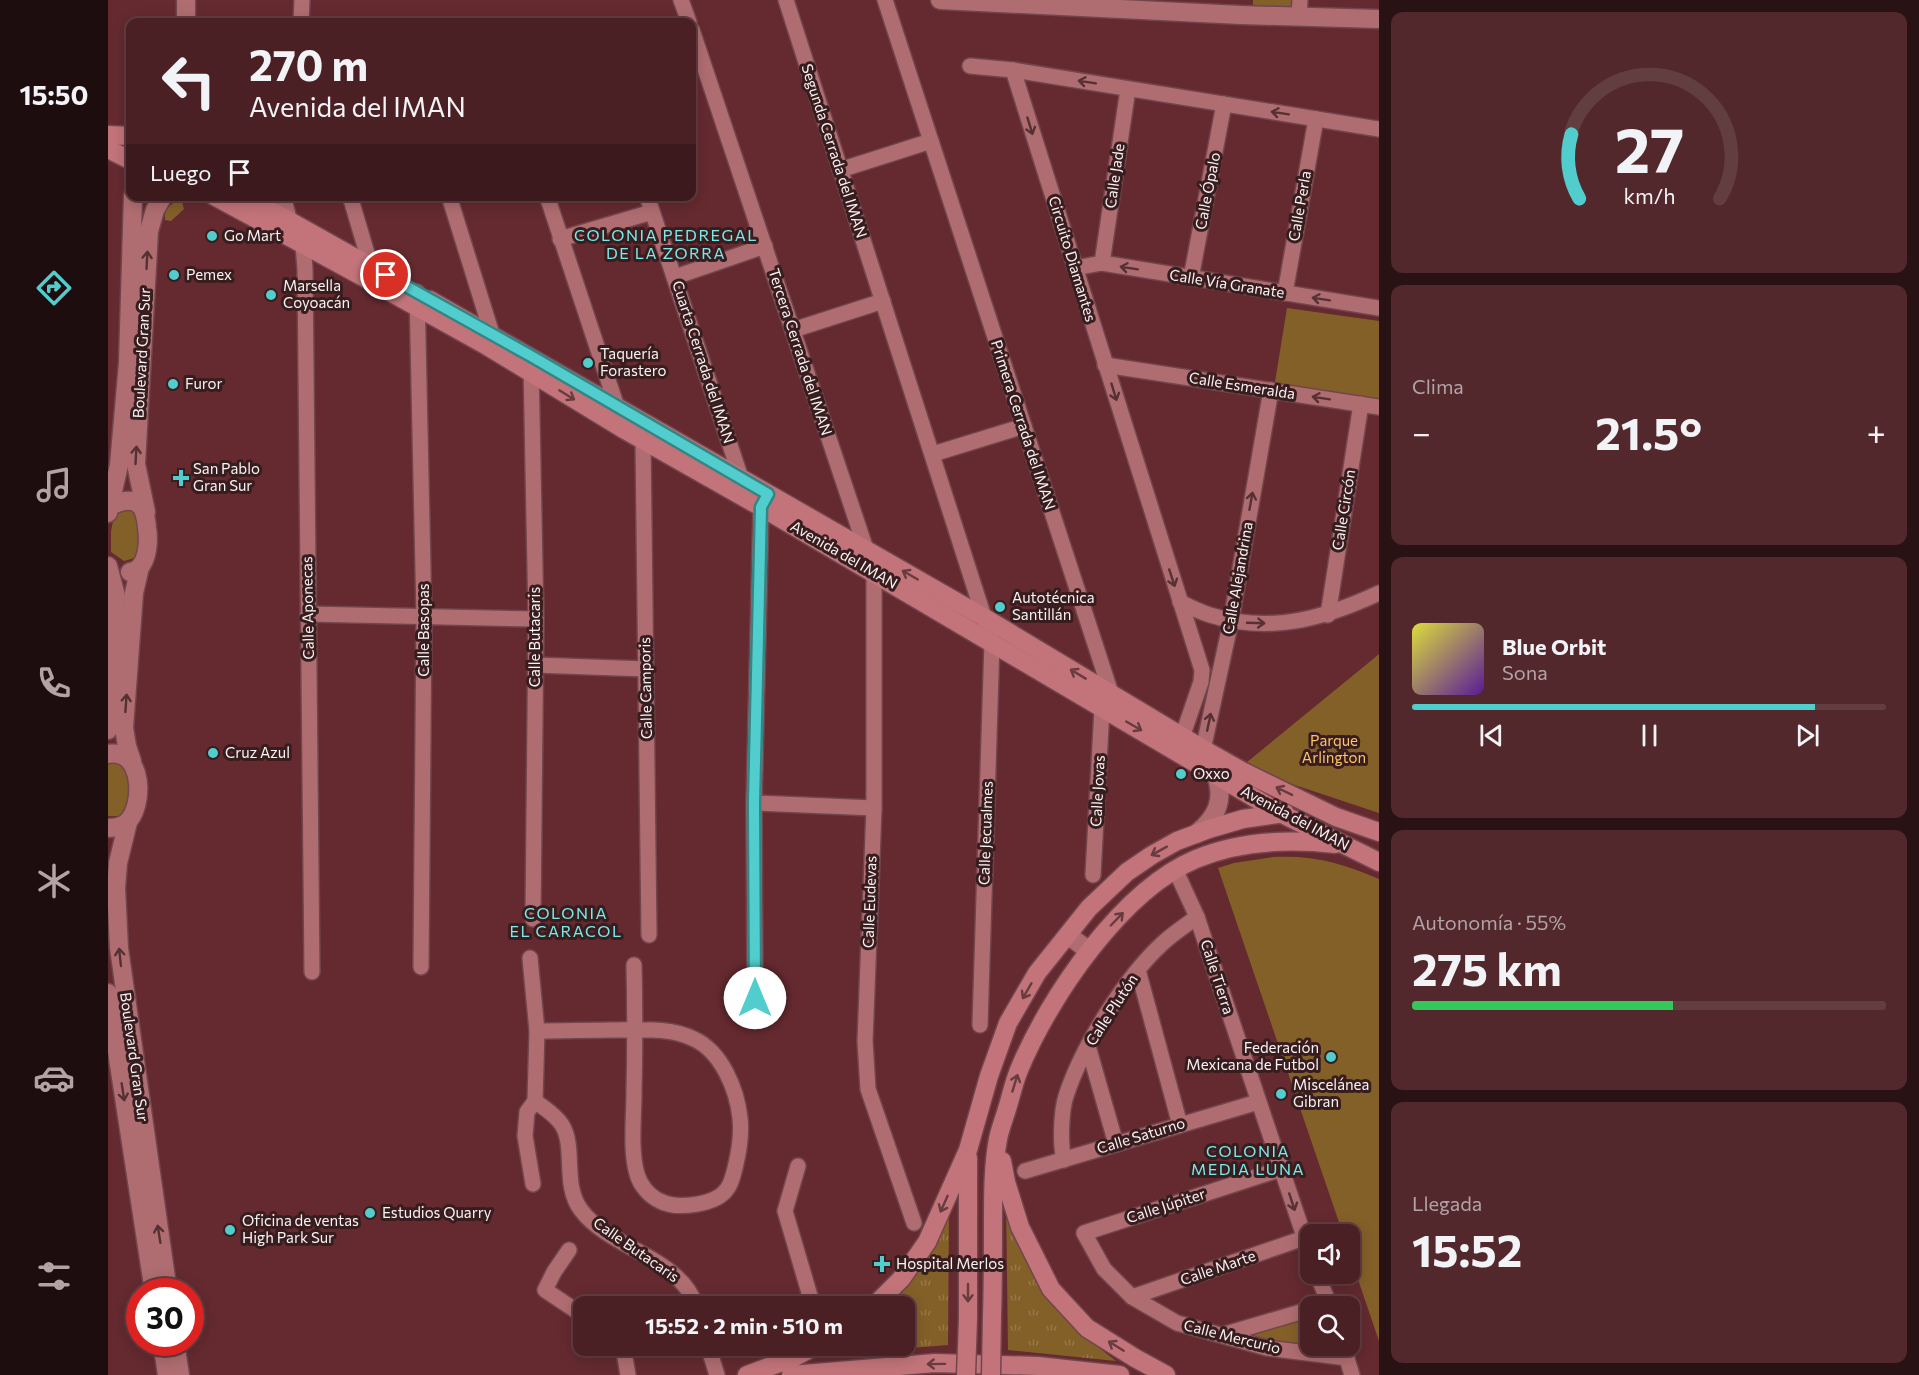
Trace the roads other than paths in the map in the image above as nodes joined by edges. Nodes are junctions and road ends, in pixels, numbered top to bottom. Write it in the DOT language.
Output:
graph roads {
  1 [pos="186,0"];
  2 [pos="302,0"];
  3 [pos="681,0"];
  4 [pos="786,0"];
  5 [pos="885,0"];
  6 [pos="940,0"];
  7 [pos="1000,2"];
  8 [pos="1118,4"];
  9 [pos="1241,7"];
  10 [pos="1300,8"];
  11 [pos="186,18"];
  12 [pos="301,18"];
  13 [pos="688,18"];
  14 [pos="1379,19"];
  15 [pos="696,42"];
  16 [pos="970,66"];
  17 [pos="1013,70"];
  18 [pos="1128,88"];
  19 [pos="1224,104"];
  20 [pos="1316,119"];
  21 [pos="1379,129"];
  22 [pos="108,135"];
  23 [pos="126,136"];
  24 [pos="931,141"];
  25 [pos="108,149"];
  26 [pos="126,158"];
  27 [pos="840,170"];
  28 [pos="133,201"];
  29 [pos="160,201"];
  30 [pos="223,201"];
  31 [pos="254,201"];
  32 [pos="284,201"];
  33 [pos="352,201"];
  34 [pos="450,201"];
  35 [pos="549,201"];
  36 [pos="649,201"];
  37 [pos="652,212"];
  38 [pos="290,222"];
  39 [pos="560,239"];
  40 [pos="303,244"];
  41 [pos="765,246"];
  42 [pos="1102,263"];
  43 [pos="1075,268"];
  44 [pos="368,272"];
  45 [pos="675,277"];
  46 [pos="1191,278"];
  47 [pos="1285,293"];
  48 [pos="417,299"];
  49 [pos="883,301"];
  50 [pos="1379,308"];
  51 [pos="793,330"];
  52 [pos="490,340"];
  53 [pos="531,364"];
  54 [pos="1105,365"];
  55 [pos="1270,390"];
  56 [pos="1361,404"];
  57 [pos="617,407"];
  58 [pos="1379,407"];
  59 [pos="1024,426"];
  60 [pos="625,430"];
  61 [pos="647,433"];
  62 [pos="933,454"];
  63 [pos="738,485"];
  64 [pos="764,500"];
  65 [pos="109,510"];
  66 [pos="146,512"];
  67 [pos="866,550"];
  68 [pos="108,565"];
  69 [pos="140,567"];
  70 [pos="874,573"];
  71 [pos="1379,593"];
  72 [pos="1180,602"];
  73 [pos="308,614"];
  74 [pos="1328,615"];
  75 [pos="424,616"];
  76 [pos="985,618"];
  77 [pos="536,619"];
  78 [pos="1231,621"];
  79 [pos="992,642"];
  80 [pos="535,665"];
  81 [pos="646,669"];
  82 [pos="1201,682"];
  83 [pos="1217,686"];
  84 [pos="1106,701"];
  85 [pos="108,730"];
  86 [pos="1180,744"];
  87 [pos="108,754"];
  88 [pos="1201,757"];
  89 [pos="132,761"];
  90 [pos="1216,775"];
  91 [pos="754,803"];
  92 [pos="874,808"];
  93 [pos="1280,813"];
  94 [pos="1336,817"];
  95 [pos="128,822"];
  96 [pos="108,828"];
  97 [pos="1379,832"];
  98 [pos="1196,834"];
  99 [pos="1348,846"];
  100 [pos="1379,862"];
  101 [pos="1175,869"];
  102 [pos="1093,875"];
  103 [pos="1197,917"];
  104 [pos="533,919"];
  105 [pos="1068,934"];
  106 [pos="649,935"];
  107 [pos="1089,951"];
  108 [pos="530,958"];
  109 [pos="634,965"];
  110 [pos="421,967"];
  111 [pos="1138,970"];
  112 [pos="312,972"];
  113 [pos="108,993"];
  114 [pos="755,998"];
  115 [pos="980,1025"];
  116 [pos="635,1030"];
  117 [pos="537,1031"];
  118 [pos="1088,1046"];
  119 [pos="535,1101"];
  120 [pos="1258,1102"];
  121 [pos="1180,1125"];
  122 [pos="998,1139"];
  123 [pos="1116,1144"];
  124 [pos="139,1149"];
  125 [pos="968,1150"];
  126 [pos="1064,1160"];
  127 [pos="798,1166"];
  128 [pos="1281,1169"];
  129 [pos="1025,1172"];
  130 [pos="533,1184"];
  131 [pos="914,1223"];
  132 [pos="1300,1226"];
  133 [pos="1084,1233"];
  134 [pos="1300,1239"];
  135 [pos="569,1250"];
  136 [pos="153,1278"];
  137 [pos="165,1278"];
  138 [pos="691,1296"];
  139 [pos="810,1296"];
  140 [pos="884,1296"];
  141 [pos="1132,1297"];
  142 [pos="573,1309"];
  143 [pos="1300,1311"];
  144 [pos="1220,1335"];
  145 [pos="1300,1350"];
  146 [pos="164,1356"];
  147 [pos="178,1356"];
  148 [pos="625,1356"];
  149 [pos="711,1356"];
  150 [pos="798,1356"];
  151 [pos="1346,1356"];
  152 [pos="167,1375"];
  153 [pos="180,1375"];
  154 [pos="628,1375"];
  155 [pos="717,1375"];
  156 [pos="747,1375"];
  157 [pos="791,1375"];
  158 [pos="966,1375"];
  159 [pos="991,1375"];
  160 [pos="1119,1375"];
  161 [pos="1166,1375"];
  162 [pos="1352,1375"];
  1 -- 11 [label="street"];
  2 -- 12 [label="street"];
  3 -- 13 [label="street"];
  4 -- 27 [label="street, Segunda Cerrada del IMAN"];
  5 -- 24 [label="street, Primera Cerrada del IMAN"];
  6 -- 7 [label="street"];
  7 -- 8 [label="street"];
  8 -- 9 [label="street"];
  9 -- 10 [label="street"];
  10 -- 14 [label="street"];
  15 -- 41 [label="street, Tercera Cerrada del IMAN"];
  16 -- 17 [label="street"];
  18 -- 17 [label="street, one-way"];
  17 -- 43 [label="street, Circuito Diamantes, one-way"];
  18 -- 19 [label="street"];
  18 -- 42 [label="street, Calle Jade"];
  20 -- 19 [label="street, one-way"];
  19 -- 46 [label="street, Calle Ópalo"];
  20 -- 21 [label="street"];
  20 -- 47 [label="street, Calle Perla"];
  22 -- 23 [label="main road"];
  24 -- 27 [label="street"];
  24 -- 59 [label="street, Primera Cerrada del IMAN"];
  25 -- 26 [label="main road"];
  27 -- 49 [label="street, Segunda Cerrada del IMAN"];
  28 -- 65 [label="street, Boulevard Gran Sur"];
  66 -- 29 [label="street, Boulevard Gran Sur, one-way"];
  30 -- 40 [label="main road, Avenida del IMAN"];
  31 -- 38 [label="main road, Avenida del IMAN"];
  32 -- 38 [label="street"];
  33 -- 44 [label="street"];
  34 -- 52 [label="street"];
  35 -- 39 [label="street"];
  36 -- 37 [label="street, Cuarta Cerrada del IMAN"];
  37 -- 39 [label="street"];
  37 -- 45 [label="street, Cuarta Cerrada del IMAN"];
  38 -- 40 [label="street"];
  38 -- 44 [label="main road, Avenida del IMAN"];
  39 -- 57 [label="street"];
  40 -- 44 [label="main road, Avenida del IMAN"];
  40 -- 73 [label="street, Calle Aponecas"];
  41 -- 45 [label="street"];
  41 -- 51 [label="street, Tercera Cerrada del IMAN"];
  42 -- 43 [label="street, Calle Vía Granate"];
  46 -- 42 [label="street, Calle Vía Granate, one-way"];
  43 -- 54 [label="street, Circuito Diamantes"];
  44 -- 48 [label="main road, Avenida del IMAN"];
  45 -- 63 [label="street, Cuarta Cerrada del IMAN"];
  46 -- 47 [label="street, Calle Vía Granate"];
  50 -- 47 [label="street, Calle Vía Granate, one-way"];
  48 -- 52 [label="main road, Avenida del IMAN"];
  48 -- 75 [label="street, Calle Basopas"];
  49 -- 51 [label="street"];
  49 -- 62 [label="street, Segunda Cerrada del IMAN"];
  51 -- 67 [label="street, Tercera Cerrada del IMAN"];
  52 -- 53 [label="main road, Avenida del IMAN"];
  53 -- 57 [label="main road, Avenida del IMAN"];
  53 -- 60 [label="main road, Avenida del IMAN, one-way"];
  53 -- 77 [label="street, Calle Butacaris"];
  54 -- 55 [label="street, Calle Esmeralda"];
  54 -- 72 [label="street, Circuito Diamantes, one-way"];
  56 -- 55 [label="street, Calle Esmeralda, one-way"];
  78 -- 55 [label="street, Calle Alejandrina, one-way"];
  56 -- 58 [label="street, Calle Esmeralda"];
  56 -- 74 [label="street, Calle Circón"];
  57 -- 60 [label="street"];
  57 -- 61 [label="main road, Avenida del IMAN"];
  59 -- 62 [label="street"];
  59 -- 84 [label="street, Primera Cerrada del IMAN"];
  60 -- 61 [label="main road, Avenida del IMAN"];
  61 -- 63 [label="main road, Avenida del IMAN"];
  61 -- 81 [label="street, Calle Camporis"];
  62 -- 76 [label="street, Segunda Cerrada del IMAN"];
  63 -- 64 [label="main road, Avenida del IMAN"];
  64 -- 67 [label="main road, Avenida del IMAN"];
  64 -- 70 [label="main road, Avenida del IMAN"];
  64 -- 91 [label="street"];
  65 -- 66 [label="street"];
  66 -- 69 [label="street, Boulevard Gran Sur"];
  67 -- 70 [label="street, Tercera Cerrada del IMAN"];
  76 -- 67 [label="main road, Avenida del IMAN, one-way"];
  68 -- 69 [label="street"];
  68 -- 85 [label="street"];
  89 -- 69 [label="street, one-way"];
  70 -- 79 [label="main road, Avenida del IMAN"];
  70 -- 92 [label="street, Calle Eudevas"];
  71 -- 74 [label="street"];
  72 -- 78 [label="street"];
  72 -- 82 [label="street"];
  73 -- 75 [label="street"];
  73 -- 112 [label="street, Calle Aponecas"];
  78 -- 74 [label="street, one-way"];
  75 -- 77 [label="street"];
  75 -- 110 [label="street, Calle Basopas"];
  76 -- 79 [label="street, Segunda Cerrada del IMAN"];
  84 -- 76 [label="main road, Avenida del IMAN, one-way"];
  77 -- 80 [label="street, Calle Butacaris"];
  78 -- 83 [label="street, Calle Alejandrina"];
  79 -- 84 [label="main road, Avenida del IMAN"];
  79 -- 115 [label="street, Calle Jecualmes"];
  80 -- 81 [label="street"];
  80 -- 104 [label="street, Calle Butacaris"];
  81 -- 106 [label="street, Calle Camporis"];
  82 -- 83 [label="street"];
  82 -- 86 [label="street"];
  88 -- 83 [label="street, Calle Alejandrina, one-way"];
  84 -- 86 [label="main road, Avenida del IMAN"];
  84 -- 102 [label="street, Calle Jovas"];
  86 -- 88 [label="main road, Avenida del IMAN"];
  87 -- 89 [label="street"];
  88 -- 90 [label="main road, Avenida del IMAN"];
  94 -- 88 [label="main road, Avenida del IMAN, one-way"];
  89 -- 95 [label="street, Boulevard Gran Sur"];
  90 -- 93 [label="main road, Avenida del IMAN"];
  90 -- 98 [label="street"];
  91 -- 92 [label="street"];
  91 -- 114 [label="street"];
  92 -- 131 [label="street, Calle Eudevas"];
  93 -- 94 [label="main road"];
  93 -- 98 [label="main road"];
  93 -- 99 [label="main road, Avenida del IMAN"];
  94 -- 97 [label="main road, Avenida del IMAN"];
  95 -- 96 [label="street"];
  124 -- 95 [label="street, Boulevard Gran Sur, one-way"];
  98 -- 105 [label="main road, one-way"];
  99 -- 100 [label="main road, Avenida del IMAN"];
  99 -- 101 [label="main road"];
  101 -- 103 [label="street, Calle Tierra"];
  107 -- 101 [label="main road, one-way"];
  103 -- 111 [label="street, Calle Plutón"];
  103 -- 120 [label="street, Calle Tierra"];
  105 -- 107 [label="street"];
  105 -- 125 [label="main road, one-way"];
  122 -- 107 [label="main road, one-way"];
  108 -- 117 [label="street"];
  109 -- 116 [label="street"];
  111 -- 118 [label="street, Calle Plutón"];
  111 -- 121 [label="street"];
  113 -- 124 [label="street, Boulevard Gran Sur, one-way"];
  116 -- 116 [label="street"];
  116 -- 117 [label="street"];
  117 -- 119 [label="street"];
  118 -- 123 [label="street"];
  118 -- 126 [label="street, Calle Plutón"];
  119 -- 130 [label="street"];
  119 -- 138 [label="street, Calle Butacaris"];
  120 -- 121 [label="street, Calle Saturno"];
  120 -- 128 [label="street, Calle Tierra"];
  121 -- 123 [label="street, Calle Saturno"];
  122 -- 159 [label="main road, bridge"];
  161 -- 122 [label="main road, one-way"];
  123 -- 126 [label="street, Calle Saturno"];
  124 -- 136 [label="street, Boulevard Gran Sur"];
  137 -- 124 [label="street, Boulevard Gran Sur, one-way"];
  125 -- 140 [label="main road, one-way"];
  125 -- 158 [label="main road, one-way, bridge"];
  126 -- 129 [label="street, Calle Saturno"];
  127 -- 139 [label="street"];
  128 -- 132 [label="street, Calle Tierra, one-way"];
  128 -- 133 [label="street, Calle Júpiter"];
  133 -- 141 [label="street, Calle Mercurio"];
  134 -- 141 [label="street, Calle Marte"];
  135 -- 142 [label="street"];
  141 -- 144 [label="street, Calle Mercurio"];
  143 -- 144 [label="street"];
  144 -- 145 [label="street, Calle Mercurio"];
  146 -- 152 [label="street"];
  147 -- 153 [label="street"];
  148 -- 154 [label="street"];
  149 -- 155 [label="street"];
  150 -- 156 [label="main road"];
  151 -- 162 [label="street"];
  160 -- 157 [label="main road, one-way"];
}
